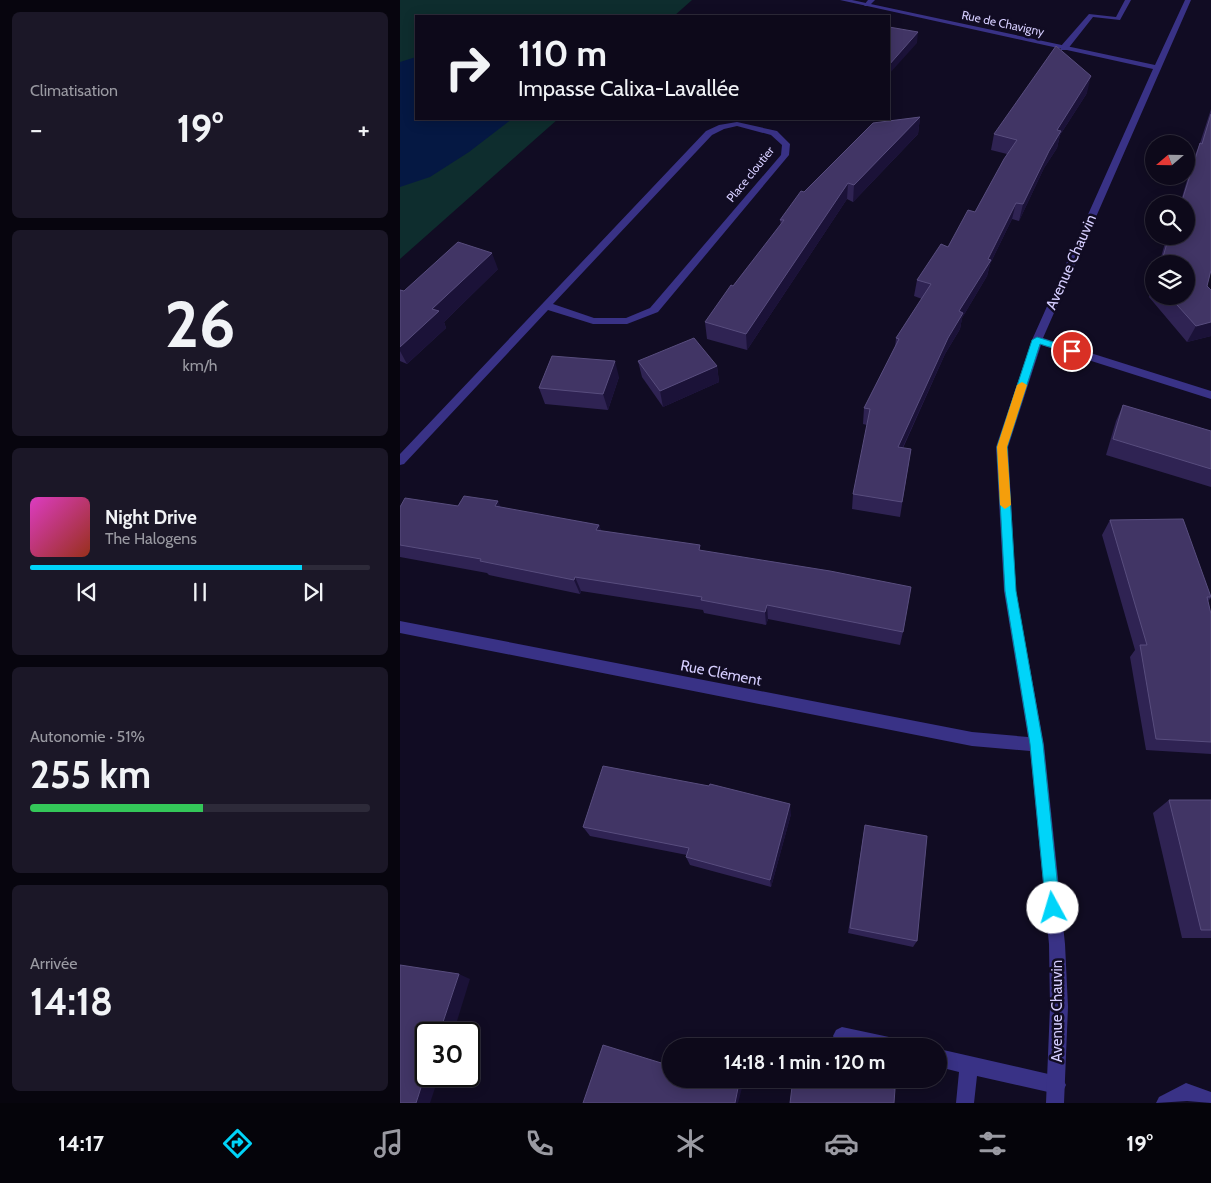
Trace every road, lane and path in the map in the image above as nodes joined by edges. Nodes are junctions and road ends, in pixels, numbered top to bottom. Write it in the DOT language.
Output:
graph roads {
  1 [pos="844,0"];
  2 [pos="1128,0"];
  3 [pos="1188,0"];
  4 [pos="870,2"];
  5 [pos="1064,48"];
  6 [pos="1157,68"];
  7 [pos="548,306"];
  8 [pos="1037,340"];
  9 [pos="1211,395"];
  10 [pos="400,461"];
  11 [pos="400,627"];
  12 [pos="1037,744"];
  13 [pos="842,1036"];
  14 [pos="851,1038"];
  15 [pos="947,1060"];
  16 [pos="969,1065"];
  17 [pos="1056,1094"];
  18 [pos="1211,1101"];
  19 [pos="965,1103"];
  20 [pos="1165,1103"];
  1 -- 4 [label="street, Rue de Chavigny"];
  2 -- 5 [label="street"];
  3 -- 6 [label="street, Avenue Chauvin"];
  4 -- 5 [label="street, Rue de Chavigny"];
  5 -- 6 [label="street, Rue de Chavigny"];
  6 -- 8 [label="street, Avenue Chauvin"];
  7 -- 7 [label="street, Place cloutier"];
  7 -- 10 [label="street, Place cloutier"];
  8 -- 9 [label="street"];
  8 -- 12 [label="street, Avenue Chauvin"];
  11 -- 12 [label="street, Rue Clément"];
  12 -- 17 [label="street, Avenue Chauvin"];
  13 -- 14 [label="street"];
  15 -- 16 [label="street"];
  16 -- 17 [label="street"];
  16 -- 19 [label="street"];
  18 -- 20 [label="street"];
}
